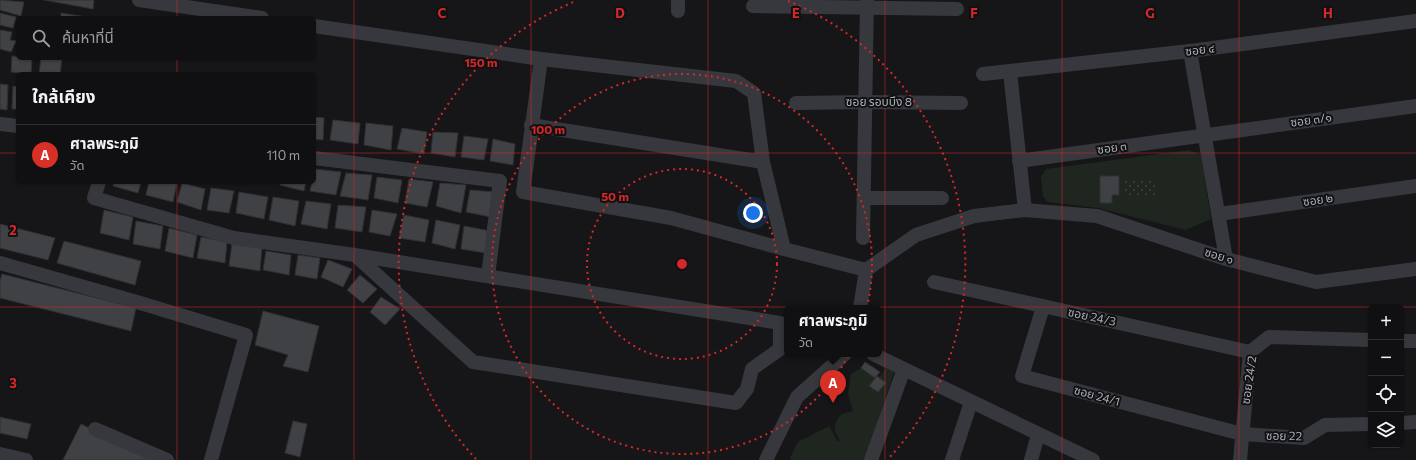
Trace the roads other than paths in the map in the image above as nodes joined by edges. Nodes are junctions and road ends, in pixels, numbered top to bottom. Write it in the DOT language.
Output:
graph roads {
  1 [pos="139,0"];
  2 [pos="867,4"];
  3 [pos="753,6"];
  4 [pos="957,9"];
  5 [pos="248,16"];
  6 [pos="1416,21"];
  7 [pos="316,26"];
  8 [pos="1190,51"];
  9 [pos="541,59"];
  10 [pos="1010,72"];
  11 [pos="983,74"];
  12 [pos="865,102"];
  13 [pos="796,103"];
  14 [pos="961,103"];
  15 [pos="1416,106"];
  16 [pos="0,124"];
  17 [pos="531,125"];
  18 [pos="16,126"];
  19 [pos="1206,135"];
  20 [pos="316,158"];
  21 [pos="1019,161"];
  22 [pos="763,162"];
  23 [pos="98,184"];
  24 [pos="1416,186"];
  25 [pos="864,198"];
  26 [pos="942,198"];
  27 [pos="1025,210"];
  28 [pos="1219,214"];
  29 [pos="863,238"];
  30 [pos="784,249"];
  31 [pos="355,255"];
  32 [pos="1226,259"];
  33 [pos="0,263"];
  34 [pos="1416,269"];
  35 [pos="866,270"];
  36 [pos="488,276"];
  37 [pos="934,282"];
  38 [pos="860,305"];
  39 [pos="1043,307"];
  40 [pos="1368,340"];
  41 [pos="1404,341"];
  42 [pos="1416,341"];
  43 [pos="1250,352"];
  44 [pos="841,357"];
  45 [pos="879,357"];
  46 [pos="904,369"];
  47 [pos="971,402"];
  48 [pos="1416,422"];
  49 [pos="1404,423"];
  50 [pos="1368,424"];
  51 [pos="95,429"];
  52 [pos="1242,434"];
  53 [pos="1038,435"];
  54 [pos="0,454"];
  55 [pos="26,460"];
  56 [pos="167,460"];
  57 [pos="210,460"];
  58 [pos="766,460"];
  59 [pos="871,460"];
  60 [pos="952,460"];
  61 [pos="1031,460"];
  62 [pos="1093,460"];
  63 [pos="1240,460"];
  1 -- 5 [label="street"];
  2 -- 3 [label="street"];
  2 -- 4 [label="street"];
  2 -- 12 [label="street"];
  6 -- 8 [label="street, ซอย ๔"];
  7 -- 9 [label="street"];
  8 -- 10 [label="street, ซอย ๔"];
  8 -- 19 [label="street"];
  9 -- 17 [label="street"];
  9 -- 22 [label="street"];
  10 -- 11 [label="street, ซอย ๔"];
  10 -- 21 [label="street"];
  12 -- 13 [label="street, ซอย รอบบึง 8"];
  12 -- 14 [label="street, ซอย รอบบึง 8"];
  12 -- 25 [label="street"];
  15 -- 19 [label="street, ซอย ๓/๑"];
  16 -- 18 [label="street"];
  17 -- 22 [label="street"];
  17 -- 30 [label="street"];
  19 -- 21 [label="street, ซอย ๓"];
  19 -- 28 [label="street"];
  20 -- 36 [label="street"];
  21 -- 27 [label="street"];
  22 -- 30 [label="street"];
  23 -- 31 [label="street"];
  24 -- 28 [label="street, ซอย ๒"];
  25 -- 26 [label="street"];
  25 -- 29 [label="street"];
  27 -- 32 [label="street, ซอย ๑"];
  27 -- 35 [label="street, ซอย ๑"];
  28 -- 32 [label="street"];
  30 -- 35 [label="street"];
  31 -- 36 [label="street"];
  31 -- 36 [label="street"];
  32 -- 34 [label="street, ซอย ๑"];
  33 -- 57 [label="street"];
  35 -- 38 [label="street"];
  37 -- 39 [label="street, ซอย 24/3"];
  39 -- 43 [label="street, ซอย 24/3"];
  39 -- 52 [label="street, ซอย 24/1"];
  40 -- 43 [label="street, ซอย 24/2"];
  41 -- 42 [label="street"];
  43 -- 52 [label="street, ซอย 24/2"];
  44 -- 58 [label="street"];
  45 -- 46 [label="street"];
  46 -- 47 [label="street"];
  46 -- 59 [label="street"];
  47 -- 53 [label="street"];
  47 -- 60 [label="street"];
  48 -- 49 [label="street"];
  50 -- 52 [label="street, ซอย 22"];
  51 -- 56 [label="street"];
  52 -- 63 [label="street, ซอย 24/2"];
  53 -- 61 [label="street"];
  53 -- 62 [label="street"];
  54 -- 55 [label="street"];
}
